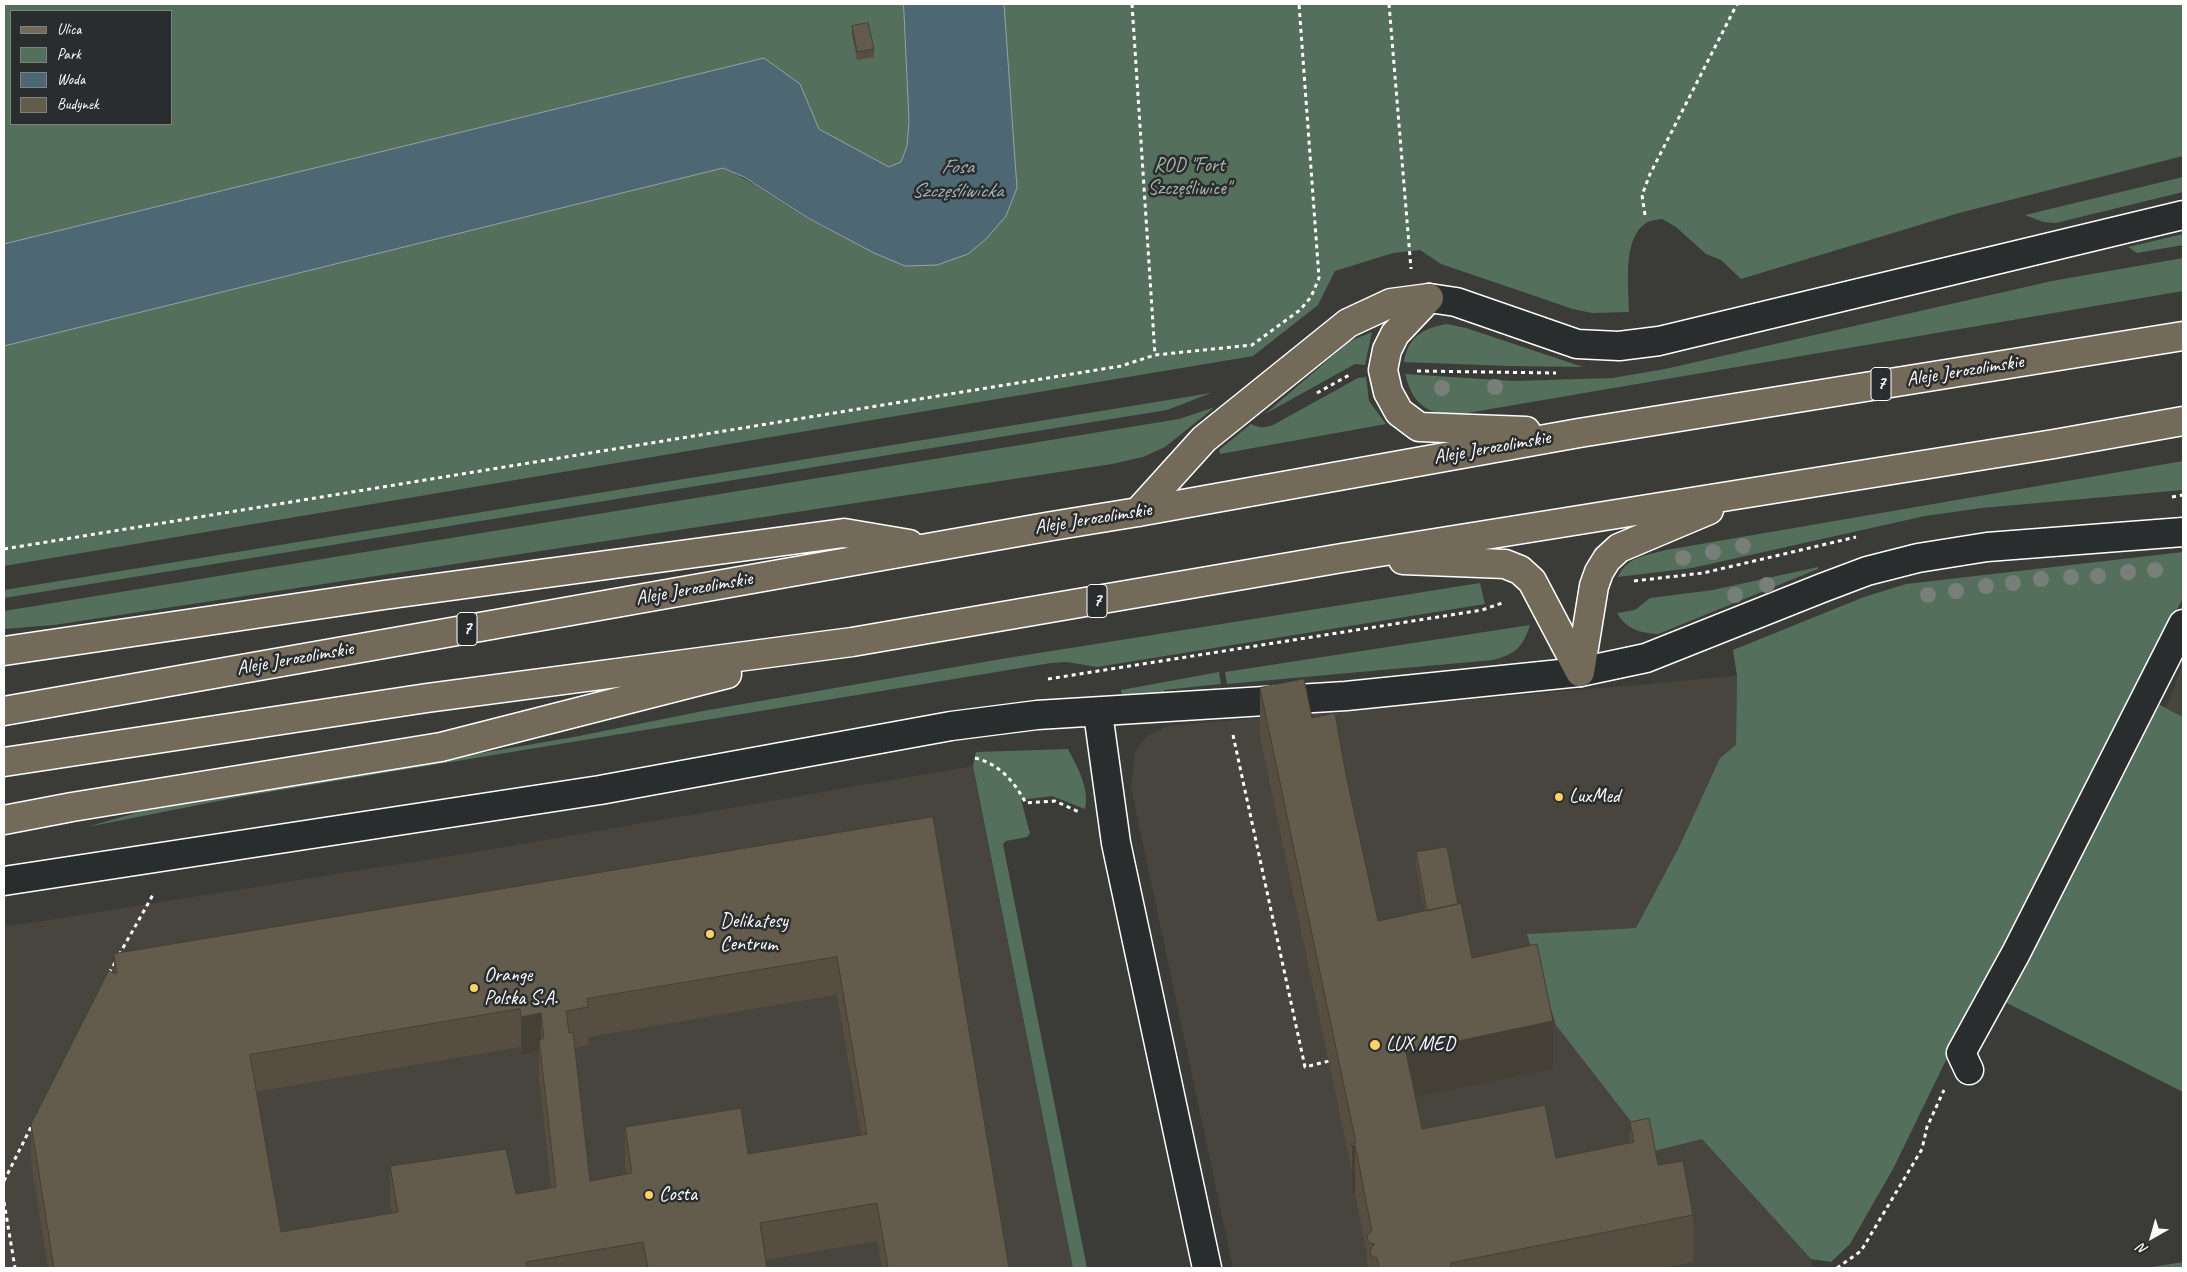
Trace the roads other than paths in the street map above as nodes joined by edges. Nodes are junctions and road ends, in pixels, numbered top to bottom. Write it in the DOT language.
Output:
graph roads {
  1 [pos="2183,215"];
  2 [pos="1429,298"];
  3 [pos="2183,336"];
  4 [pos="2183,421"];
  5 [pos="1580,432"];
  6 [pos="1747,494"];
  7 [pos="1138,512"];
  8 [pos="2183,532"];
  9 [pos="930,547"];
  10 [pos="1342,558"];
  11 [pos="2183,624"];
  12 [pos="852,642"];
  13 [pos="4,651"];
  14 [pos="1580,672"];
  15 [pos="4,711"];
  16 [pos="1098,713"];
  17 [pos="4,762"];
  18 [pos="4,820"];
  19 [pos="4,881"];
  20 [pos="1965,1061"];
  21 [pos="1207,1268"];
  1 -- 2 [label="street"];
  2 -- 5 [label="main road"];
  2 -- 7 [label="main road"];
  3 -- 5 [label="main road, Aleje Jerozolimskie / 7"];
  4 -- 6 [label="main road, 7"];
  5 -- 7 [label="main road, Aleje Jerozolimskie / 7"];
  6 -- 10 [label="main road, 7"];
  6 -- 14 [label="main road"];
  7 -- 9 [label="main road, Aleje Jerozolimskie / 7"];
  8 -- 14 [label="street"];
  9 -- 13 [label="main road"];
  9 -- 15 [label="main road, Aleje Jerozolimskie / 7"];
  10 -- 12 [label="main road, 7"];
  10 -- 14 [label="main road"];
  11 -- 20 [label="street"];
  12 -- 17 [label="main road, 7"];
  12 -- 18 [label="main road"];
  14 -- 16 [label="street"];
  16 -- 19 [label="street"];
  16 -- 21 [label="street"];
}
